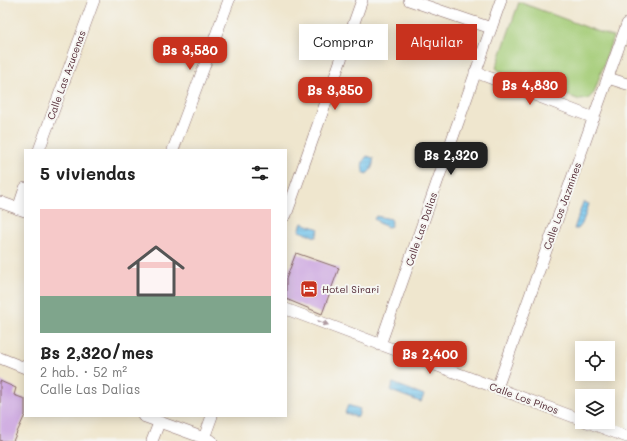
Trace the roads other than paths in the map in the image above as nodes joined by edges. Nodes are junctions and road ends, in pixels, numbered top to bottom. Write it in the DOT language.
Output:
graph roads {
  1 [pos="94,0"];
  2 [pos="229,0"];
  3 [pos="362,0"];
  4 [pos="410,0"];
  5 [pos="501,0"];
  6 [pos="627,24"];
  7 [pos="491,28"];
  8 [pos="475,72"];
  9 [pos="608,78"];
  10 [pos="627,84"];
  11 [pos="594,118"];
  12 [pos="39,149"];
  13 [pos="173,149"];
  14 [pos="24,194"];
  15 [pos="0,202"];
  16 [pos="21,210"];
  17 [pos="287,212"];
  18 [pos="287,309"];
  19 [pos="380,345"];
  20 [pos="0,358"];
  21 [pos="24,368"];
  22 [pos="497,388"];
  23 [pos="145,417"];
  24 [pos="212,417"];
  25 [pos="575,417"];
  26 [pos="159,423"];
  27 [pos="606,429"];
  28 [pos="627,437"];
  29 [pos="208,439"];
  30 [pos="152,441"];
  1 -- 12 [label="street, Calle Las Azucenas"];
  2 -- 13 [label="street"];
  3 -- 17 [label="street"];
  4 -- 7 [label="street"];
  5 -- 7 [label="street, Calle Las Dalias"];
  6 -- 9 [label="street, Calle Los Jazmines"];
  7 -- 8 [label="street, Calle Las Dalias"];
  8 -- 11 [label="street"];
  8 -- 19 [label="street, Calle Las Dalias"];
  9 -- 10 [label="street"];
  9 -- 11 [label="street, Calle Los Jazmines"];
  11 -- 22 [label="street, Calle Los Jazmines"];
  14 -- 16 [label="street"];
  15 -- 16 [label="street"];
  18 -- 19 [label="street, Calle Los Pinos, one-way"];
  19 -- 22 [label="street, Calle Los Pinos"];
  20 -- 21 [label="street"];
  22 -- 25 [label="street, Calle Los Pinos"];
  23 -- 26 [label="street"];
  24 -- 29 [label="street"];
  26 -- 29 [label="street"];
  26 -- 30 [label="street"];
  27 -- 28 [label="street"];
}
